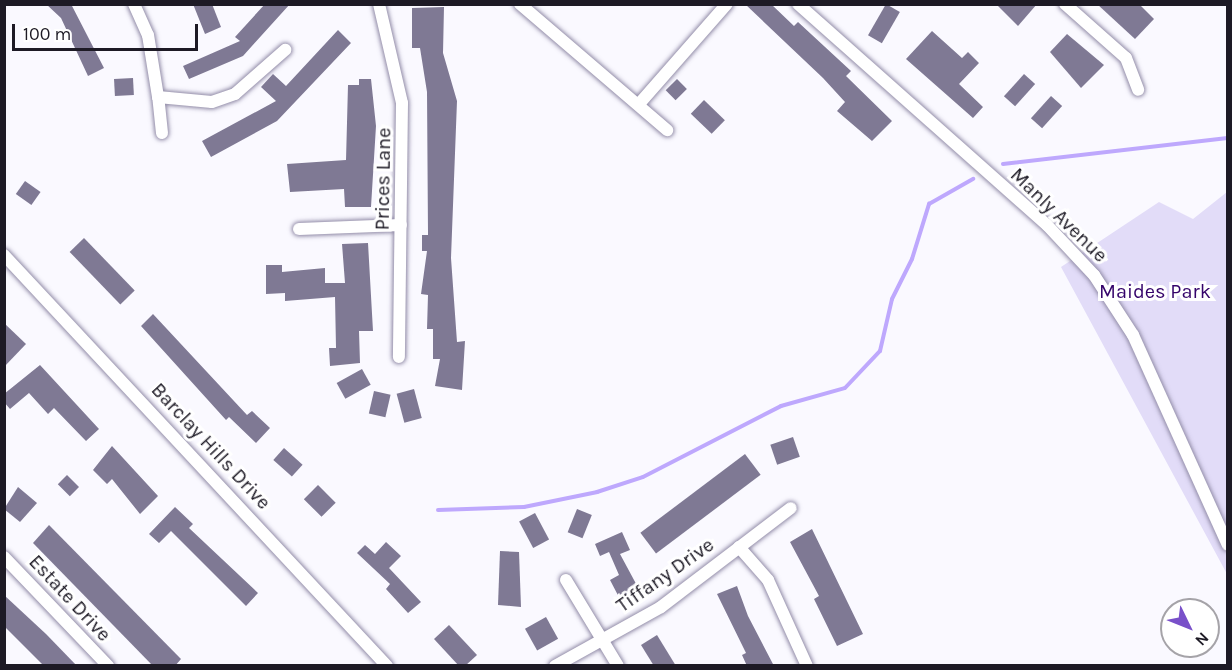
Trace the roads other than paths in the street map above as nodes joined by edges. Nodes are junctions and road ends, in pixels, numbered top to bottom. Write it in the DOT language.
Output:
graph roads {
  1 [pos="134,4"];
  2 [pos="379,4"];
  3 [pos="520,4"];
  4 [pos="727,4"];
  5 [pos="798,4"];
  6 [pos="1065,4"];
  7 [pos="285,50"];
  8 [pos="1138,90"];
  9 [pos="158,97"];
  10 [pos="639,104"];
  11 [pos="667,130"];
  12 [pos="162,133"];
  13 [pos="401,225"];
  14 [pos="299,229"];
  15 [pos="4,255"];
  16 [pos="399,357"];
  17 [pos="791,508"];
  18 [pos="1227,545"];
  19 [pos="739,548"];
  20 [pos="4,556"];
  21 [pos="566,580"];
  22 [pos="603,639"];
  23 [pos="108,666"];
  24 [pos="387,666"];
  25 [pos="555,666"];
  26 [pos="618,666"];
  27 [pos="807,666"];
  1 -- 9 [label="street"];
  2 -- 13 [label="street, Prices Lane"];
  3 -- 10 [label="street"];
  4 -- 10 [label="street"];
  5 -- 18 [label="street, Manly Avenue"];
  6 -- 8 [label="street"];
  7 -- 9 [label="street"];
  9 -- 12 [label="street"];
  10 -- 11 [label="street"];
  13 -- 14 [label="street"];
  13 -- 16 [label="street, Prices Lane"];
  15 -- 24 [label="street, Barclay Hills Drive"];
  17 -- 19 [label="street, Tiffany Drive"];
  19 -- 22 [label="street, Tiffany Drive"];
  19 -- 27 [label="street"];
  20 -- 23 [label="street, Estate Drive"];
  21 -- 22 [label="street"];
  22 -- 25 [label="street, Tiffany Drive"];
  22 -- 26 [label="street"];
}
